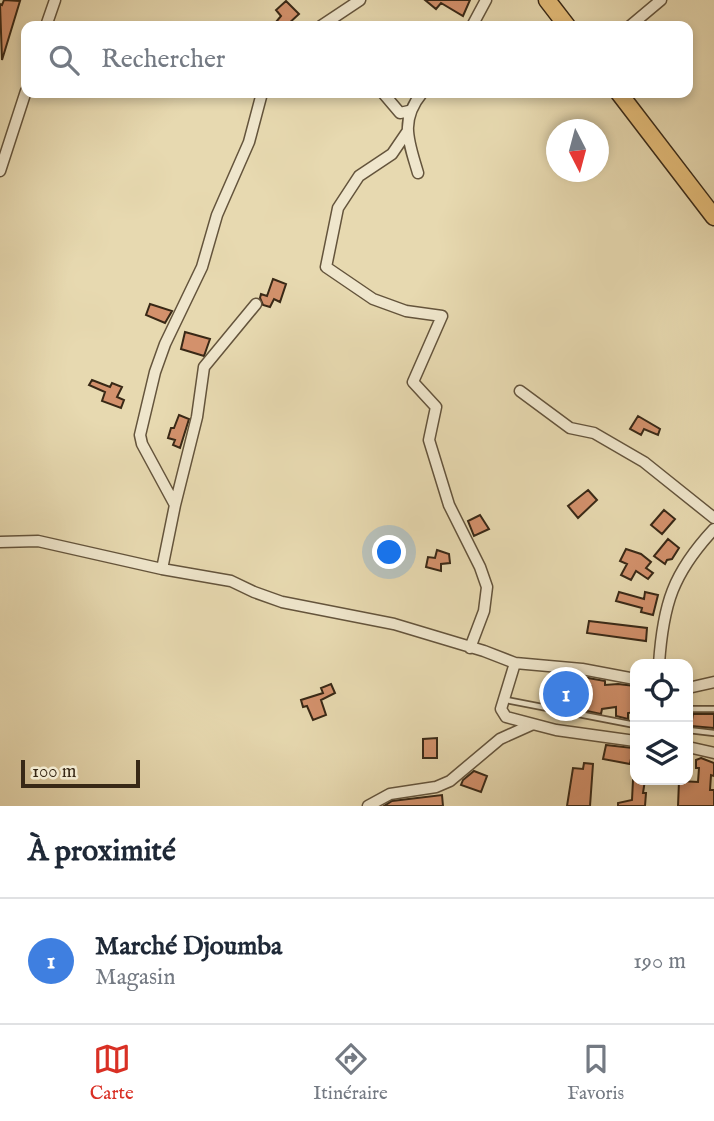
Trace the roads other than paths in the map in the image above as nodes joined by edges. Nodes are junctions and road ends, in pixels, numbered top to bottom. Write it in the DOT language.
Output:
graph roads {
  1 [pos="55,0"];
  2 [pos="360,0"];
  3 [pos="486,0"];
  4 [pos="547,0"];
  5 [pos="661,0"];
  6 [pos="48,21"];
  7 [pos="330,21"];
  8 [pos="475,21"];
  9 [pos="563,21"];
  10 [pos="636,21"];
  11 [pos="24,98"];
  12 [pos="260,98"];
  13 [pos="387,98"];
  14 [pos="418,98"];
  15 [pos="622,98"];
  16 [pos="409,111"];
  17 [pos="407,132"];
  18 [pos="0,171"];
  19 [pos="418,173"];
  20 [pos="714,217"];
  21 [pos="256,304"];
  22 [pos="520,391"];
  23 [pos="175,505"];
  24 [pos="714,517"];
  25 [pos="714,529"];
  26 [pos="0,542"];
  27 [pos="162,569"];
  28 [pos="470,648"];
  29 [pos="659,659"];
  30 [pos="515,663"];
  31 [pos="630,677"];
  32 [pos="714,682"];
  33 [pos="693,687"];
  34 [pos="504,699"];
  35 [pos="693,709"];
  36 [pos="714,709"];
  37 [pos="630,724"];
  38 [pos="531,725"];
  39 [pos="693,731"];
  40 [pos="714,733"];
  41 [pos="630,740"];
  42 [pos="693,748"];
  43 [pos="714,752"];
  44 [pos="368,806"];
  1 -- 6 [label="street"];
  2 -- 7 [label="street"];
  3 -- 8 [label="street"];
  4 -- 9 [label="highway"];
  5 -- 10 [label="street"];
  11 -- 18 [label="street"];
  12 -- 23 [label="street"];
  13 -- 16 [label="street"];
  14 -- 16 [label="street"];
  15 -- 20 [label="highway"];
  16 -- 17 [label="street"];
  17 -- 19 [label="street"];
  17 -- 28 [label="street"];
  21 -- 23 [label="street"];
  22 -- 24 [label="street"];
  23 -- 27 [label="street"];
  25 -- 29 [label="street"];
  26 -- 27 [label="street"];
  27 -- 28 [label="street"];
  28 -- 30 [label="street"];
  30 -- 31 [label="street"];
  30 -- 34 [label="street"];
  32 -- 33 [label="street"];
  34 -- 37 [label="lane"];
  34 -- 38 [label="street"];
  35 -- 36 [label="lane"];
  38 -- 41 [label="street"];
  38 -- 44 [label="street"];
  39 -- 40 [label="lane"];
  42 -- 43 [label="street"];
}
